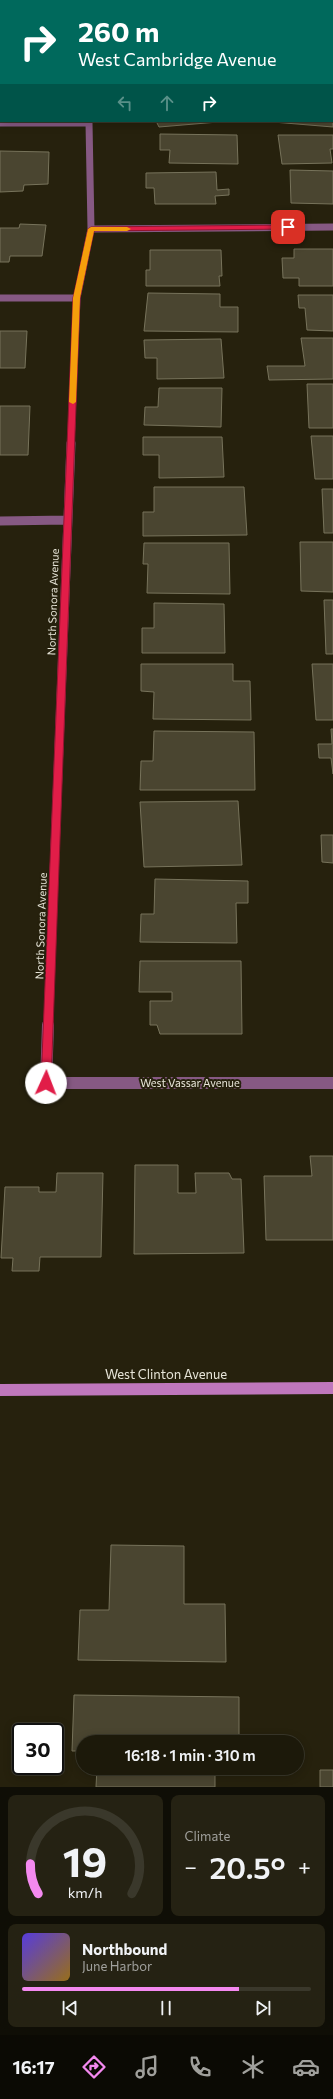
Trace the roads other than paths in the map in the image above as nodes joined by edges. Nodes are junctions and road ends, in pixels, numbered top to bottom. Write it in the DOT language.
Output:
graph roads {
  1 [pos="0,123"];
  2 [pos="333,227"];
  3 [pos="91,229"];
  4 [pos="0,298"];
  5 [pos="77,298"];
  6 [pos="68,520"];
  7 [pos="0,521"];
  8 [pos="46,1083"];
  9 [pos="333,1083"];
  10 [pos="333,1388"];
  11 [pos="0,1390"];
  1 -- 3 [label="street, North Sonora Avenue"];
  2 -- 3 [label="street"];
  3 -- 5 [label="street, North Sonora Avenue"];
  4 -- 5 [label="street"];
  5 -- 6 [label="street, North Sonora Avenue"];
  6 -- 7 [label="street"];
  6 -- 8 [label="street, North Sonora Avenue"];
  8 -- 9 [label="street, West Vassar Avenue"];
  10 -- 11 [label="main road, West Clinton Avenue"];
}
